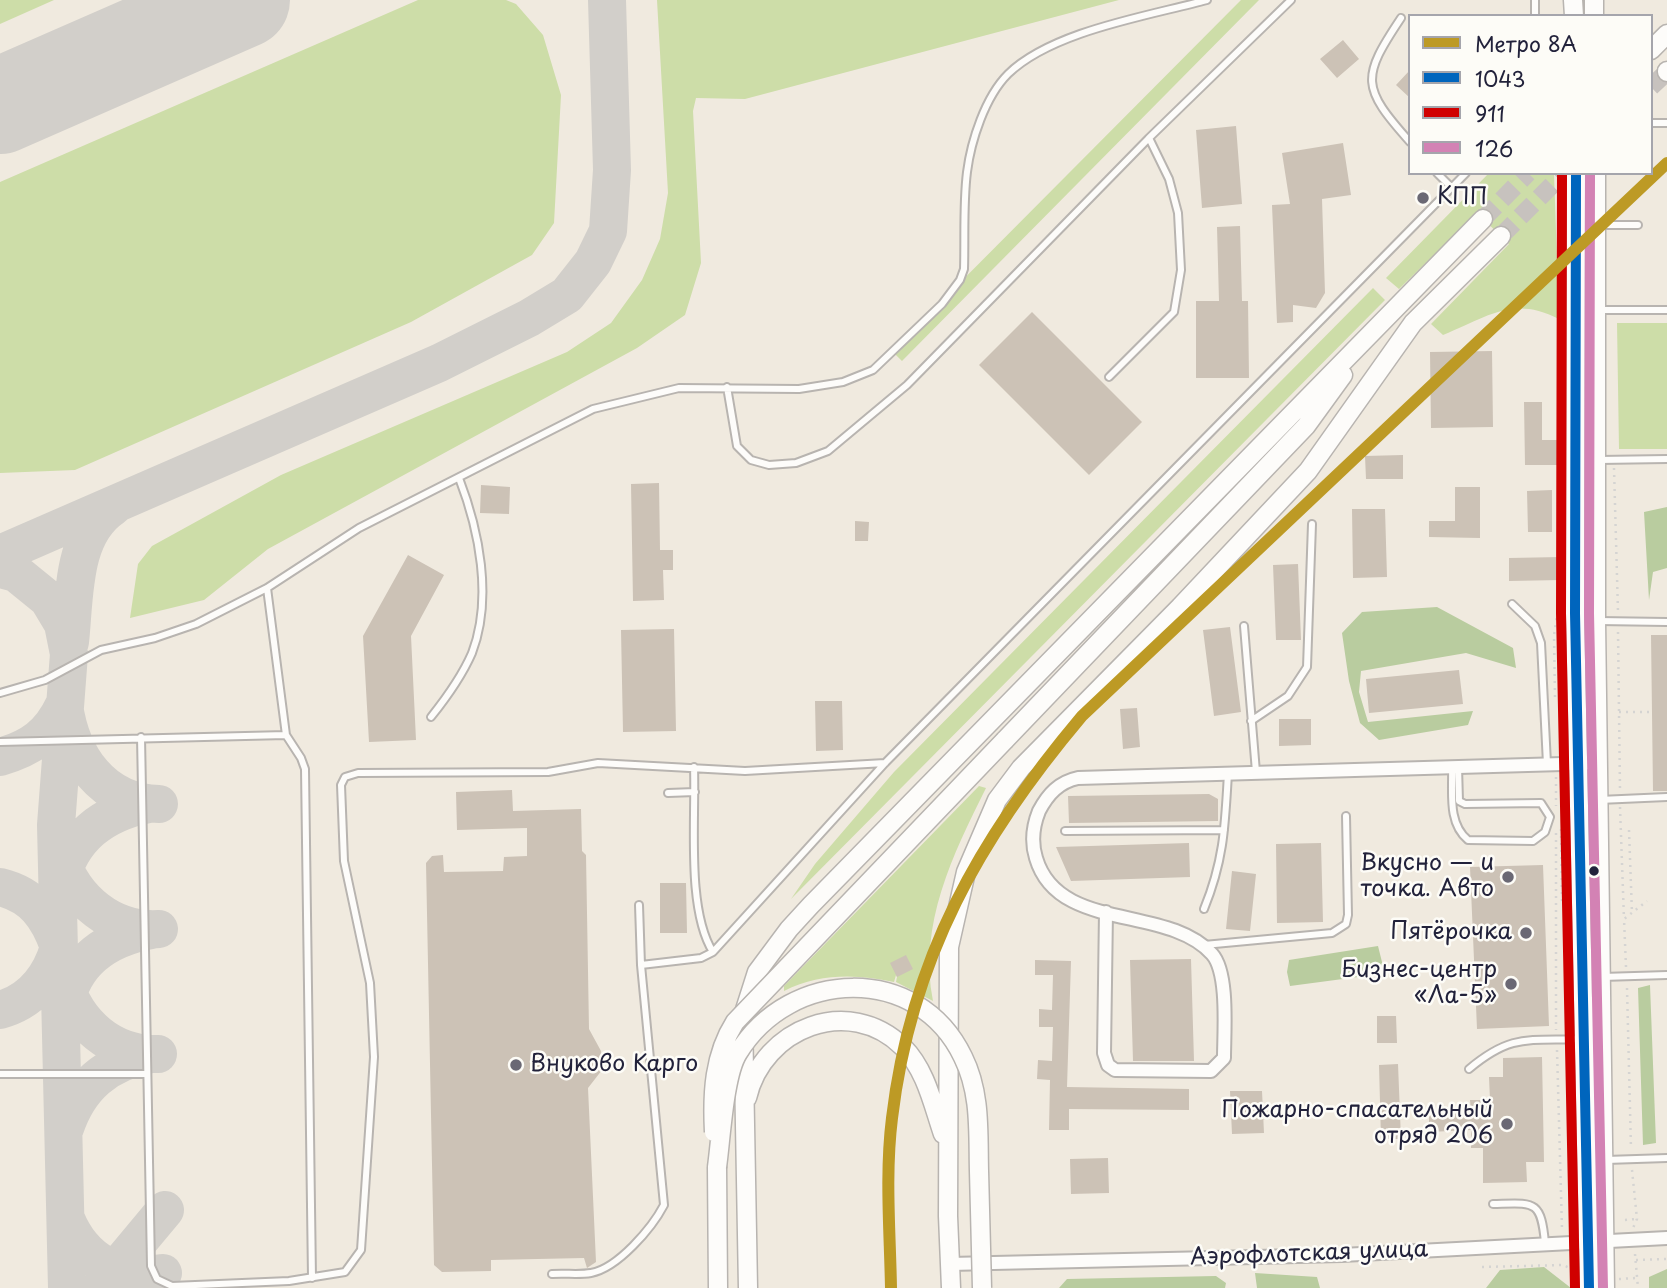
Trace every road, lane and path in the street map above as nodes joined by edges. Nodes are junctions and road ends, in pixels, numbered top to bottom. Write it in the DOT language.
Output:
graph roads {
  1 [pos="1207,0"];
  2 [pos="1291,0"];
  3 [pos="1401,18"];
  4 [pos="1667,34"];
  5 [pos="1653,48"];
  6 [pos="1149,138"];
  7 [pos="1408,140"];
  8 [pos="1439,175"];
  9 [pos="1464,175"];
  10 [pos="1576,175"];
  11 [pos="1596,175"];
  12 [pos="1452,188"];
  13 [pos="1483,219"];
  14 [pos="1596,225"];
  15 [pos="1638,225"];
  16 [pos="1501,236"];
  17 [pos="1597,310"];
  18 [pos="1667,310"];
  19 [pos="1380,324"];
  20 [pos="1109,377"];
  21 [pos="727,387"];
  22 [pos="1667,458"];
  23 [pos="1597,460"];
  24 [pos="459,478"];
  25 [pos="1312,524"];
  26 [pos="267,588"];
  27 [pos="1561,601"];
  28 [pos="1512,604"];
  29 [pos="1596,621"];
  30 [pos="1667,622"];
  31 [pos="1244,626"];
  32 [pos="0,694"];
  33 [pos="1555,709"];
  34 [pos="1619,712"];
  35 [pos="1651,712"];
  36 [pos="431,717"];
  37 [pos="1251,721"];
  38 [pos="286,735"];
  39 [pos="141,737"];
  40 [pos="0,741"];
  41 [pos="1597,762"];
  42 [pos="885,763"];
  43 [pos="1578,763"];
  44 [pos="1551,764"];
  45 [pos="1455,766"];
  46 [pos="694,767"];
  47 [pos="1256,772"];
  48 [pos="1228,773"];
  49 [pos="695,792"];
  50 [pos="668,793"];
  51 [pos="1667,797"];
  52 [pos="1620,799"];
  53 [pos="1598,800"];
  54 [pos="1346,816"];
  55 [pos="1561,829"];
  56 [pos="1224,830"];
  57 [pos="1629,830"];
  58 [pos="1065,831"];
  59 [pos="1647,901"];
  60 [pos="1562,902"];
  61 [pos="639,905"];
  62 [pos="1204,909"];
  63 [pos="1106,912"];
  64 [pos="1632,913"];
  65 [pos="1624,919"];
  66 [pos="1204,945"];
  67 [pos="713,953"];
  68 [pos="641,965"];
  69 [pos="1627,975"];
  70 [pos="1667,975"];
  71 [pos="1600,977"];
  72 [pos="1584,1038"];
  73 [pos="1556,1040"];
  74 [pos="1469,1069"];
  75 [pos="0,1074"];
  76 [pos="147,1074"];
  77 [pos="744,1143"];
  78 [pos="948,1147"];
  79 [pos="1667,1158"];
  80 [pos="1631,1159"];
  81 [pos="1603,1160"];
  82 [pos="717,1167"];
  83 [pos="1493,1203"];
  84 [pos="1637,1219"];
  85 [pos="1625,1220"];
  86 [pos="1633,1228"];
  87 [pos="1562,1233"];
  88 [pos="1667,1238"];
  89 [pos="1596,1240"];
  90 [pos="1545,1243"];
  91 [pos="1635,1254"];
  92 [pos="1667,1259"];
  93 [pos="1636,1260"];
  94 [pos="950,1264"];
  95 [pos="1482,1267"];
  96 [pos="552,1274"];
  97 [pos="1575,1274"];
  98 [pos="312,1278"];
  99 [pos="1637,1278"];
  100 [pos="1612,1283"];
  101 [pos="289,1285"];
  102 [pos="718,1288"];
  103 [pos="748,1288"];
  104 [pos="951,1288"];
  105 [pos="982,1288"];
  106 [pos="1588,1288"];
  107 [pos="1637,1288"];
  1 -- 21 [label="lane"];
  2 -- 6 [label="lane"];
  3 -- 7 [label="lane"];
  4 -- 5 [label="main road"];
  6 -- 20 [label="lane"];
  6 -- 21 [label="lane"];
  8 -- 12 [label="lane"];
  9 -- 12 [label="lane"];
  10 -- 43 [label="main road"];
  11 -- 14 [label="main road"];
  12 -- 42 [label="lane"];
  13 -- 19 [label="main road"];
  14 -- 15 [label="lane"];
  14 -- 17 [label="main road"];
  16 -- 78 [label="main road"];
  17 -- 18 [label="lane"];
  17 -- 23 [label="main road"];
  19 -- 77 [label="main road"];
  19 -- 82 [label="main road, bridge"];
  21 -- 24 [label="lane"];
  22 -- 23 [label="lane"];
  23 -- 29 [label="main road"];
  24 -- 26 [label="lane"];
  24 -- 36 [label="lane"];
  25 -- 37 [label="lane"];
  26 -- 32 [label="lane"];
  26 -- 38 [label="lane"];
  27 -- 33 [label="path"];
  28 -- 44 [label="lane"];
  29 -- 30 [label="lane"];
  29 -- 41 [label="main road"];
  31 -- 37 [label="lane"];
  34 -- 35 [label="path"];
  37 -- 47 [label="lane"];
  38 -- 39 [label="lane"];
  38 -- 98 [label="lane"];
  39 -- 40 [label="lane"];
  39 -- 76 [label="lane"];
  41 -- 43 [label="street"];
  41 -- 53 [label="main road"];
  42 -- 46 [label="lane"];
  42 -- 67 [label="lane"];
  43 -- 44 [label="street"];
  43 -- 72 [label="main road"];
  44 -- 45 [label="street"];
  44 -- 73 [label="path"];
  45 -- 45 [label="lane"];
  45 -- 47 [label="street"];
  46 -- 49 [label="lane"];
  46 -- 98 [label="lane"];
  47 -- 48 [label="street"];
  48 -- 56 [label="lane"];
  48 -- 63 [label="street"];
  49 -- 50 [label="lane"];
  49 -- 67 [label="lane"];
  51 -- 52 [label="lane"];
  52 -- 53 [label="lane"];
  52 -- 65 [label="path"];
  53 -- 71 [label="main road"];
  54 -- 66 [label="lane"];
  55 -- 60 [label="path"];
  56 -- 58 [label="lane"];
  56 -- 62 [label="lane"];
  57 -- 64 [label="path"];
  59 -- 64 [label="path"];
  61 -- 68 [label="lane"];
  63 -- 66 [label="street"];
  63 -- 66 [label="street"];
  64 -- 65 [label="path"];
  65 -- 69 [label="path"];
  67 -- 68 [label="lane"];
  68 -- 96 [label="lane"];
  69 -- 70 [label="lane"];
  69 -- 71 [label="lane"];
  69 -- 80 [label="path"];
  71 -- 81 [label="main road"];
  72 -- 73 [label="lane"];
  72 -- 89 [label="main road"];
  73 -- 74 [label="lane"];
  73 -- 87 [label="path"];
  75 -- 76 [label="lane"];
  76 -- 101 [label="lane"];
  77 -- 78 [label="main road"];
  77 -- 103 [label="main road"];
  78 -- 94 [label="main road"];
  79 -- 80 [label="lane"];
  80 -- 81 [label="lane"];
  80 -- 84 [label="path"];
  81 -- 89 [label="main road"];
  82 -- 102 [label="main road"];
  82 -- 105 [label="main road, bridge"];
  83 -- 90 [label="lane"];
  84 -- 85 [label="path"];
  84 -- 86 [label="path"];
  88 -- 89 [label="street, Аэрофлотская улица"];
  89 -- 90 [label="street, Аэрофлотская улица"];
  89 -- 100 [label="main road"];
  89 -- 106 [label="main road"];
  90 -- 94 [label="street, Аэрофлотская улица"];
  91 -- 93 [label="path"];
  92 -- 93 [label="path"];
  93 -- 99 [label="path"];
  94 -- 104 [label="main road"];
  95 -- 97 [label="path"];
  98 -- 101 [label="lane"];
  99 -- 100 [label="path"];
  99 -- 107 [label="path"];
}
